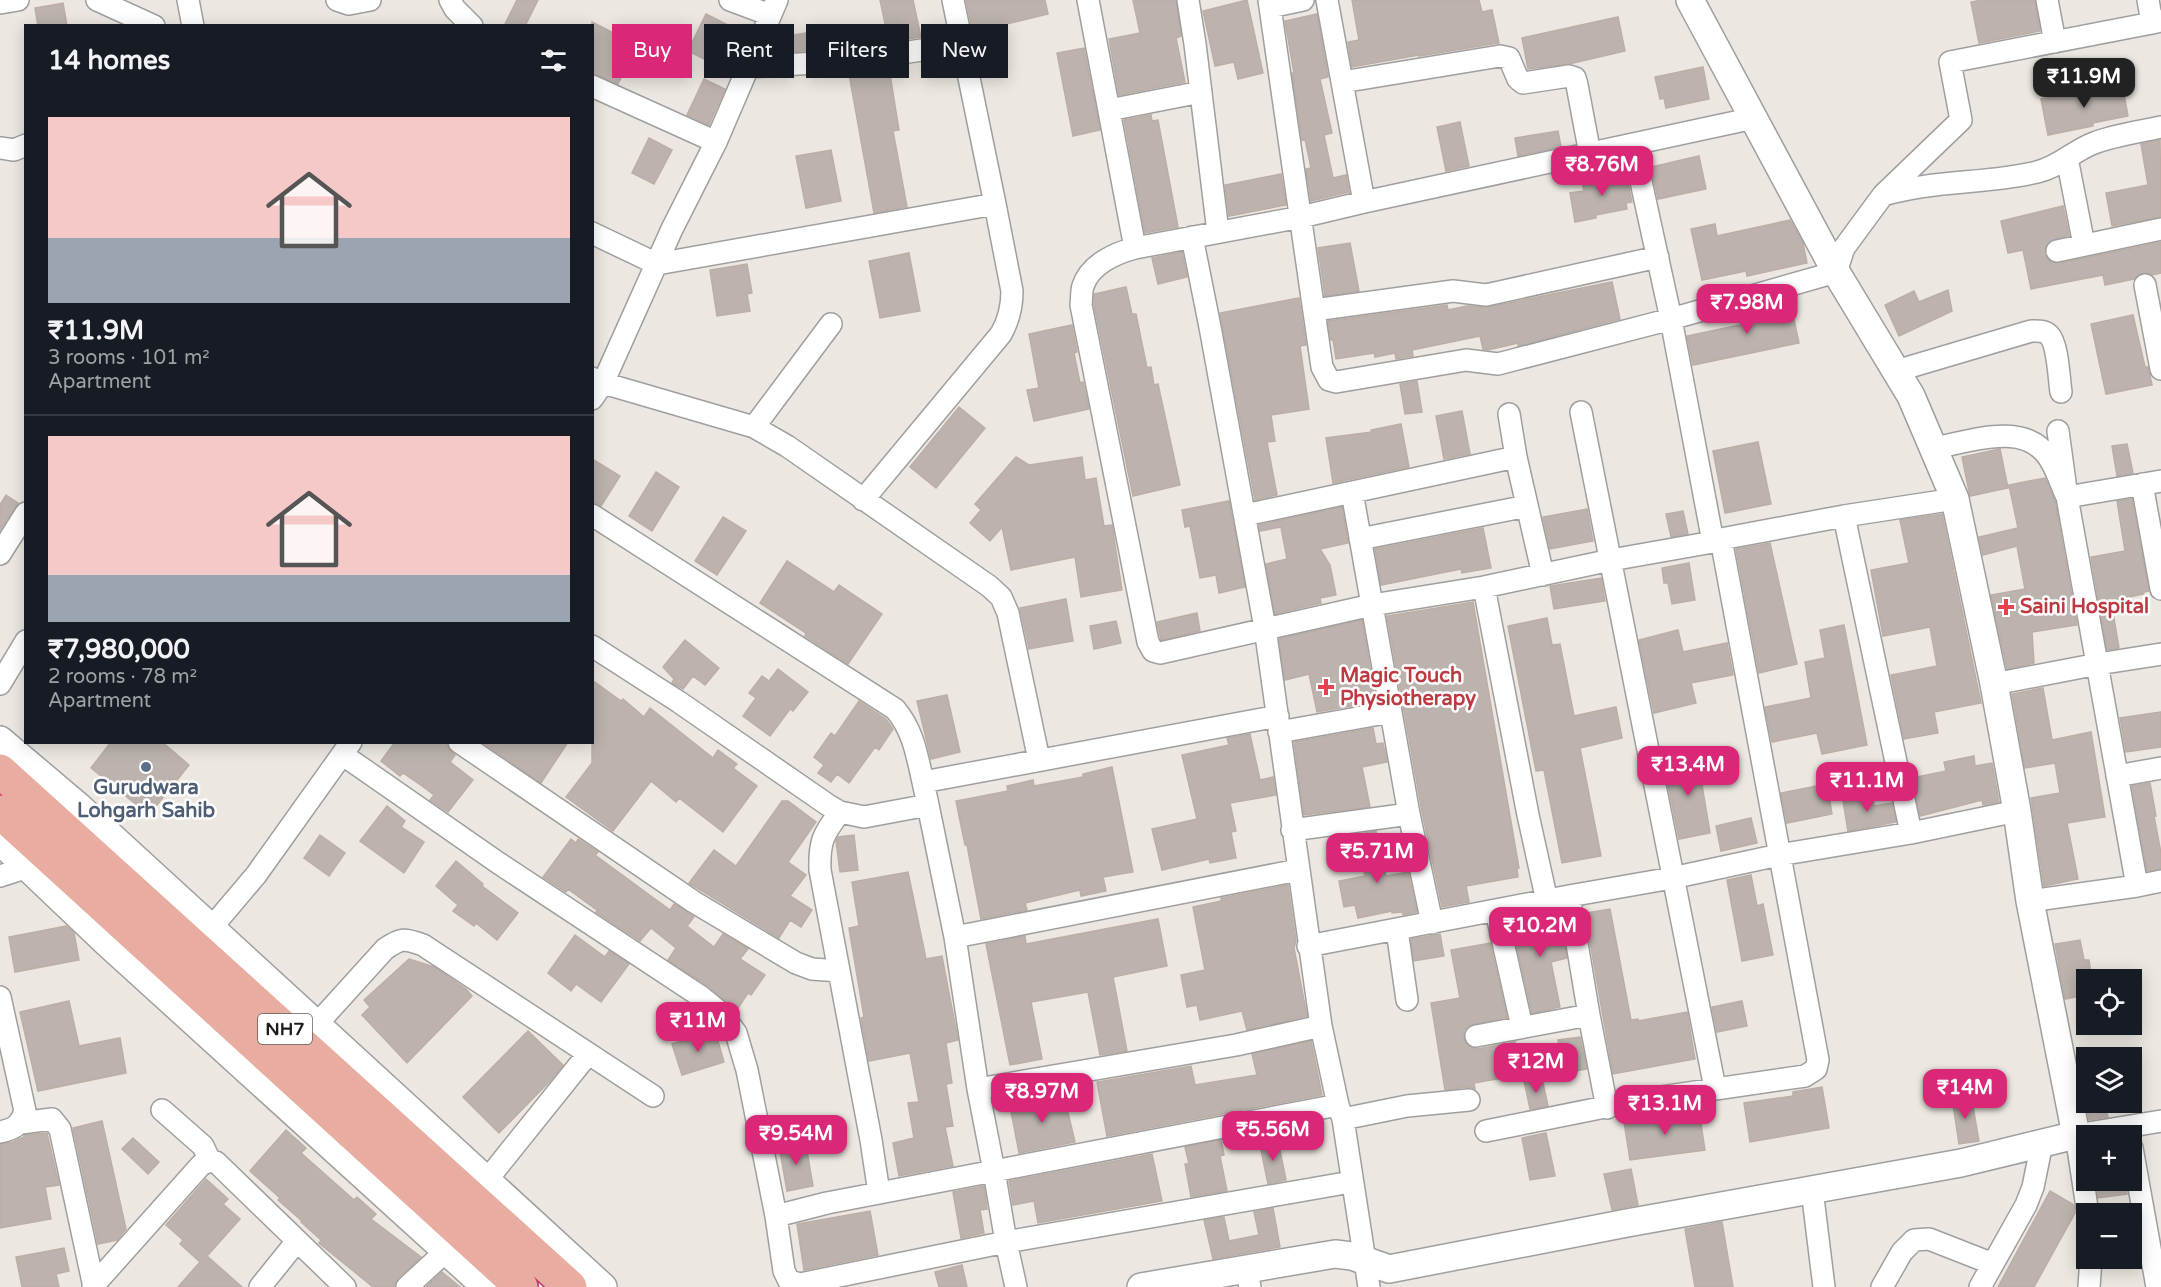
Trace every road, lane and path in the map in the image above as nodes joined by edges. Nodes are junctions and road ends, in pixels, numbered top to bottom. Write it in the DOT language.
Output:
graph roads {
  1 [pos="18,0"];
  2 [pos="97,0"];
  3 [pos="188,0"];
  4 [pos="337,0"];
  5 [pos="370,0"];
  6 [pos="450,0"];
  7 [pos="730,0"];
  8 [pos="953,0"];
  9 [pos="1088,0"];
  10 [pos="1188,0"];
  11 [pos="1303,0"];
  12 [pos="1327,0"];
  13 [pos="1690,0"];
  14 [pos="2047,0"];
  15 [pos="2148,0"];
  16 [pos="0,3"];
  17 [pos="1269,3"];
  18 [pos="773,8"];
  19 [pos="144,15"];
  20 [pos="2157,22"];
  21 [pos="193,24"];
  22 [pos="470,24"];
  23 [pos="766,24"];
  24 [pos="958,24"];
  25 [pos="2055,42"];
  26 [pos="921,50"];
  27 [pos="794,64"];
  28 [pos="743,78"];
  29 [pos="969,78"];
  30 [pos="1342,82"];
  31 [pos="594,87"];
  32 [pos="1201,92"];
  33 [pos="1109,110"];
  34 [pos="1754,118"];
  35 [pos="2161,127"];
  36 [pos="716,142"];
  37 [pos="1634,145"];
  38 [pos="24,146"];
  39 [pos="0,148"];
  40 [pos="1590,154"];
  41 [pos="2067,158"];
  42 [pos="1883,195"];
  43 [pos="1364,202"];
  44 [pos="995,204"];
  45 [pos="1301,217"];
  46 [pos="2161,228"];
  47 [pos="1218,232"];
  48 [pos="594,234"];
  49 [pos="1192,237"];
  50 [pos="2084,245"];
  51 [pos="1135,249"];
  52 [pos="2057,251"];
  53 [pos="1658,257"];
  54 [pos="657,264"];
  55 [pos="1836,272"];
  56 [pos="2145,285"];
  57 [pos="1314,310"];
  58 [pos="1671,319"];
  59 [pos="831,324"];
  60 [pos="2161,369"];
  61 [pos="1896,371"];
  62 [pos="596,387"];
  63 [pos="2061,392"];
  64 [pos="1581,412"];
  65 [pos="1509,414"];
  66 [pos="754,427"];
  67 [pos="2058,431"];
  68 [pos="1934,448"];
  69 [pos="1516,457"];
  70 [pos="2152,482"];
  71 [pos="1352,492"];
  72 [pos="2067,497"];
  73 [pos="1955,499"];
  74 [pos="863,500"];
  75 [pos="1527,506"];
  76 [pos="1245,515"];
  77 [pos="24,516"];
  78 [pos="594,516"];
  79 [pos="1844,516"];
  80 [pos="1360,539"];
  81 [pos="1717,540"];
  82 [pos="0,554"];
  83 [pos="1611,560"];
  84 [pos="1543,575"];
  85 [pos="1484,587"];
  86 [pos="2161,589"];
  87 [pos="1372,605"];
  88 [pos="1265,628"];
  89 [pos="24,644"];
  90 [pos="594,647"];
  91 [pos="2161,654"];
  92 [pos="2098,664"];
  93 [pos="0,684"];
  94 [pos="1994,684"];
  95 [pos="1391,712"];
  96 [pos="1278,724"];
  97 [pos="0,740"];
  98 [pos="462,744"];
  99 [pos="347,749"];
  100 [pos="1039,760"];
  101 [pos="2161,768"];
  102 [pos="0,771"];
  103 [pos="2117,776"];
  104 [pos="923,782"];
  105 [pos="928,805"];
  106 [pos="2017,811"];
  107 [pos="0,812"];
  108 [pos="840,812"];
  109 [pos="1409,814"];
  110 [pos="1292,830"];
  111 [pos="1911,833"];
  112 [pos="0,841"];
  113 [pos="1779,855"];
  114 [pos="28,867"];
  115 [pos="1298,870"];
  116 [pos="0,876"];
  117 [pos="1672,878"];
  118 [pos="2161,881"];
  119 [pos="2137,886"];
  120 [pos="1569,896"];
  121 [pos="1547,901"];
  122 [pos="2030,901"];
  123 [pos="1496,911"];
  124 [pos="1432,923"];
  125 [pos="1397,930"];
  126 [pos="955,937"];
  127 [pos="1308,946"];
  128 [pos="194,948"];
  129 [pos="839,971"];
  130 [pos="0,997"];
  131 [pos="1407,1000"];
  132 [pos="1589,1015"];
  133 [pos="317,1024"];
  134 [pos="1321,1026"];
  135 [pos="1522,1027"];
  136 [pos="1476,1036"];
  137 [pos="588,1054"];
  138 [pos="7,1059"];
  139 [pos="270,1074"];
  140 [pos="1715,1088"];
  141 [pos="978,1089"];
  142 [pos="652,1096"];
  143 [pos="1469,1100"];
  144 [pos="1608,1108"];
  145 [pos="162,1110"];
  146 [pos="1340,1112"];
  147 [pos="2161,1121"];
  148 [pos="21,1123"];
  149 [pos="2142,1127"];
  150 [pos="1486,1131"];
  151 [pos="0,1132"];
  152 [pos="2076,1135"];
  153 [pos="2042,1143"];
  154 [pos="210,1161"];
  155 [pos="994,1171"];
  156 [pos="486,1181"];
  157 [pos="1351,1182"];
  158 [pos="2142,1187"];
  159 [pos="1812,1190"];
  160 [pos="879,1193"];
  161 [pos="776,1216"];
  162 [pos="297,1241"];
  163 [pos="1006,1242"];
  164 [pos="2156,1242"];
  165 [pos="455,1243"];
  166 [pos="1993,1264"];
  167 [pos="2090,1269"];
  168 [pos="1366,1274"];
  169 [pos="1248,1278"];
  170 [pos="93,1286"];
  171 [pos="260,1287"];
  172 [pos="345,1287"];
  173 [pos="407,1287"];
  174 [pos="486,1287"];
  175 [pos="521,1287"];
  176 [pos="570,1287"];
  177 [pos="603,1287"];
  178 [pos="1016,1287"];
  179 [pos="1142,1287"];
  180 [pos="1824,1287"];
  181 [pos="1882,1287"];
  182 [pos="1980,1287"];
  183 [pos="2089,1287"];
  184 [pos="2157,1287"];
  1 -- 16 [label="street"];
  2 -- 19 [label="street"];
  3 -- 21 [label="street"];
  4 -- 5 [label="street"];
  6 -- 22 [label="street"];
  7 -- 18 [label="street"];
  8 -- 24 [label="street"];
  9 -- 33 [label="street"];
  10 -- 32 [label="street"];
  11 -- 17 [label="street"];
  12 -- 30 [label="street"];
  13 -- 34 [label="street"];
  14 -- 25 [label="street"];
  15 -- 20 [label="street"];
  17 -- 45 [label="street"];
  18 -- 23 [label="street"];
  20 -- 25 [label="street"];
  25 -- 42 [label="street"];
  26 -- 27 [label="street"];
  28 -- 36 [label="street"];
  29 -- 44 [label="street"];
  30 -- 40 [label="street"];
  30 -- 43 [label="street"];
  31 -- 36 [label="street"];
  32 -- 33 [label="street"];
  32 -- 47 [label="street"];
  33 -- 51 [label="street"];
  34 -- 37 [label="street"];
  34 -- 55 [label="street"];
  35 -- 41 [label="street"];
  36 -- 54 [label="street"];
  37 -- 40 [label="street"];
  37 -- 53 [label="street"];
  38 -- 39 [label="street"];
  40 -- 43 [label="street"];
  41 -- 42 [label="street"];
  41 -- 50 [label="street"];
  42 -- 55 [label="street"];
  43 -- 45 [label="street"];
  44 -- 54 [label="street"];
  44 -- 74 [label="street"];
  45 -- 47 [label="street"];
  45 -- 57 [label="street"];
  46 -- 50 [label="street"];
  47 -- 49 [label="street"];
  48 -- 54 [label="street"];
  49 -- 51 [label="street"];
  49 -- 76 [label="street"];
  50 -- 52 [label="street"];
  51 -- 88 [label="street"];
  53 -- 57 [label="street"];
  53 -- 58 [label="street"];
  54 -- 62 [label="street"];
  55 -- 58 [label="street"];
  55 -- 61 [label="street"];
  56 -- 60 [label="street"];
  57 -- 58 [label="street"];
  58 -- 81 [label="street"];
  59 -- 66 [label="street"];
  61 -- 63 [label="street"];
  61 -- 68 [label="street"];
  62 -- 66 [label="street"];
  64 -- 83 [label="street"];
  65 -- 69 [label="street"];
  66 -- 74 [label="street"];
  67 -- 72 [label="street"];
  68 -- 72 [label="street"];
  68 -- 73 [label="street"];
  69 -- 71 [label="street"];
  69 -- 75 [label="street"];
  70 -- 72 [label="street"];
  70 -- 86 [label="street"];
  71 -- 76 [label="street"];
  71 -- 80 [label="street"];
  72 -- 92 [label="street"];
  73 -- 79 [label="street"];
  73 -- 94 [label="street"];
  74 -- 100 [label="street"];
  75 -- 80 [label="street"];
  75 -- 84 [label="street"];
  76 -- 88 [label="street"];
  77 -- 82 [label="street"];
  78 -- 104 [label="street"];
  79 -- 81 [label="street"];
  79 -- 111 [label="street"];
  80 -- 87 [label="street"];
  81 -- 83 [label="street"];
  81 -- 113 [label="street"];
  83 -- 84 [label="street"];
  83 -- 117 [label="street"];
  84 -- 85 [label="street"];
  85 -- 87 [label="street"];
  85 -- 121 [label="street"];
  87 -- 88 [label="street"];
  87 -- 95 [label="street"];
  88 -- 96 [label="street"];
  89 -- 93 [label="street"];
  90 -- 108 [label="street"];
  91 -- 92 [label="street"];
  92 -- 94 [label="street"];
  92 -- 103 [label="street"];
  94 -- 106 [label="street"];
  95 -- 96 [label="street"];
  95 -- 109 [label="street"];
  96 -- 100 [label="street"];
  96 -- 110 [label="street"];
  97 -- 128 [label="street"];
  98 -- 129 [label="street"];
  99 -- 128 [label="street"];
  99 -- 161 [label="street"];
  100 -- 104 [label="street"];
  101 -- 103 [label="street"];
  102 -- 128 [label="highway, NH7"];
  103 -- 119 [label="street"];
  104 -- 105 [label="street"];
  105 -- 108 [label="street"];
  105 -- 126 [label="street"];
  106 -- 111 [label="street"];
  106 -- 122 [label="street"];
  107 -- 128 [label="highway, NH7"];
  108 -- 129 [label="street"];
  109 -- 110 [label="street"];
  109 -- 124 [label="street"];
  110 -- 115 [label="street"];
  111 -- 113 [label="street"];
  112 -- 114 [label="street"];
  113 -- 117 [label="street"];
  113 -- 140 [label="street"];
  114 -- 116 [label="street"];
  114 -- 139 [label="street"];
  115 -- 126 [label="street"];
  115 -- 127 [label="street"];
  117 -- 120 [label="street"];
  117 -- 140 [label="street"];
  118 -- 119 [label="street"];
  119 -- 122 [label="street"];
  120 -- 121 [label="street"];
  120 -- 132 [label="street"];
  121 -- 123 [label="street"];
  122 -- 152 [label="street"];
  123 -- 124 [label="street"];
  123 -- 135 [label="street"];
  124 -- 125 [label="street"];
  125 -- 127 [label="street"];
  125 -- 131 [label="street"];
  126 -- 141 [label="street"];
  127 -- 134 [label="street"];
  128 -- 133 [label="street"];
  128 -- 139 [label="highway, NH7"];
  128 -- 176 [label="highway, NH7"];
  129 -- 160 [label="street"];
  130 -- 138 [label="street"];
  132 -- 135 [label="street"];
  132 -- 144 [label="street"];
  133 -- 137 [label="street"];
  133 -- 156 [label="street"];
  134 -- 141 [label="street"];
  134 -- 146 [label="street"];
  135 -- 136 [label="street"];
  137 -- 142 [label="street"];
  137 -- 156 [label="street"];
  138 -- 148 [label="street"];
  139 -- 165 [label="highway, NH7"];
  140 -- 144 [label="street"];
  141 -- 155 [label="street"];
  143 -- 146 [label="street"];
  144 -- 150 [label="street"];
  145 -- 154 [label="street"];
  146 -- 155 [label="street"];
  146 -- 157 [label="street"];
  147 -- 149 [label="street"];
  148 -- 151 [label="street"];
  148 -- 170 [label="street"];
  152 -- 153 [label="street"];
  153 -- 159 [label="street"];
  153 -- 166 [label="street"];
  154 -- 162 [label="street"];
  154 -- 170 [label="street"];
  155 -- 160 [label="street"];
  155 -- 163 [label="street"];
  156 -- 177 [label="street"];
  157 -- 163 [label="street"];
  157 -- 168 [label="street"];
  158 -- 164 [label="street"];
  159 -- 168 [label="street"];
  159 -- 180 [label="street"];
  160 -- 161 [label="street"];
  161 -- 163 [label="street"];
  162 -- 171 [label="street"];
  162 -- 172 [label="street"];
  163 -- 178 [label="street"];
  164 -- 184 [label="street"];
  165 -- 173 [label="street"];
  165 -- 174 [label="street"];
  165 -- 175 [label="highway, NH7"];
  166 -- 181 [label="street"];
  166 -- 182 [label="street"];
  167 -- 183 [label="street"];
  168 -- 169 [label="street"];
  169 -- 179 [label="street"];
}
